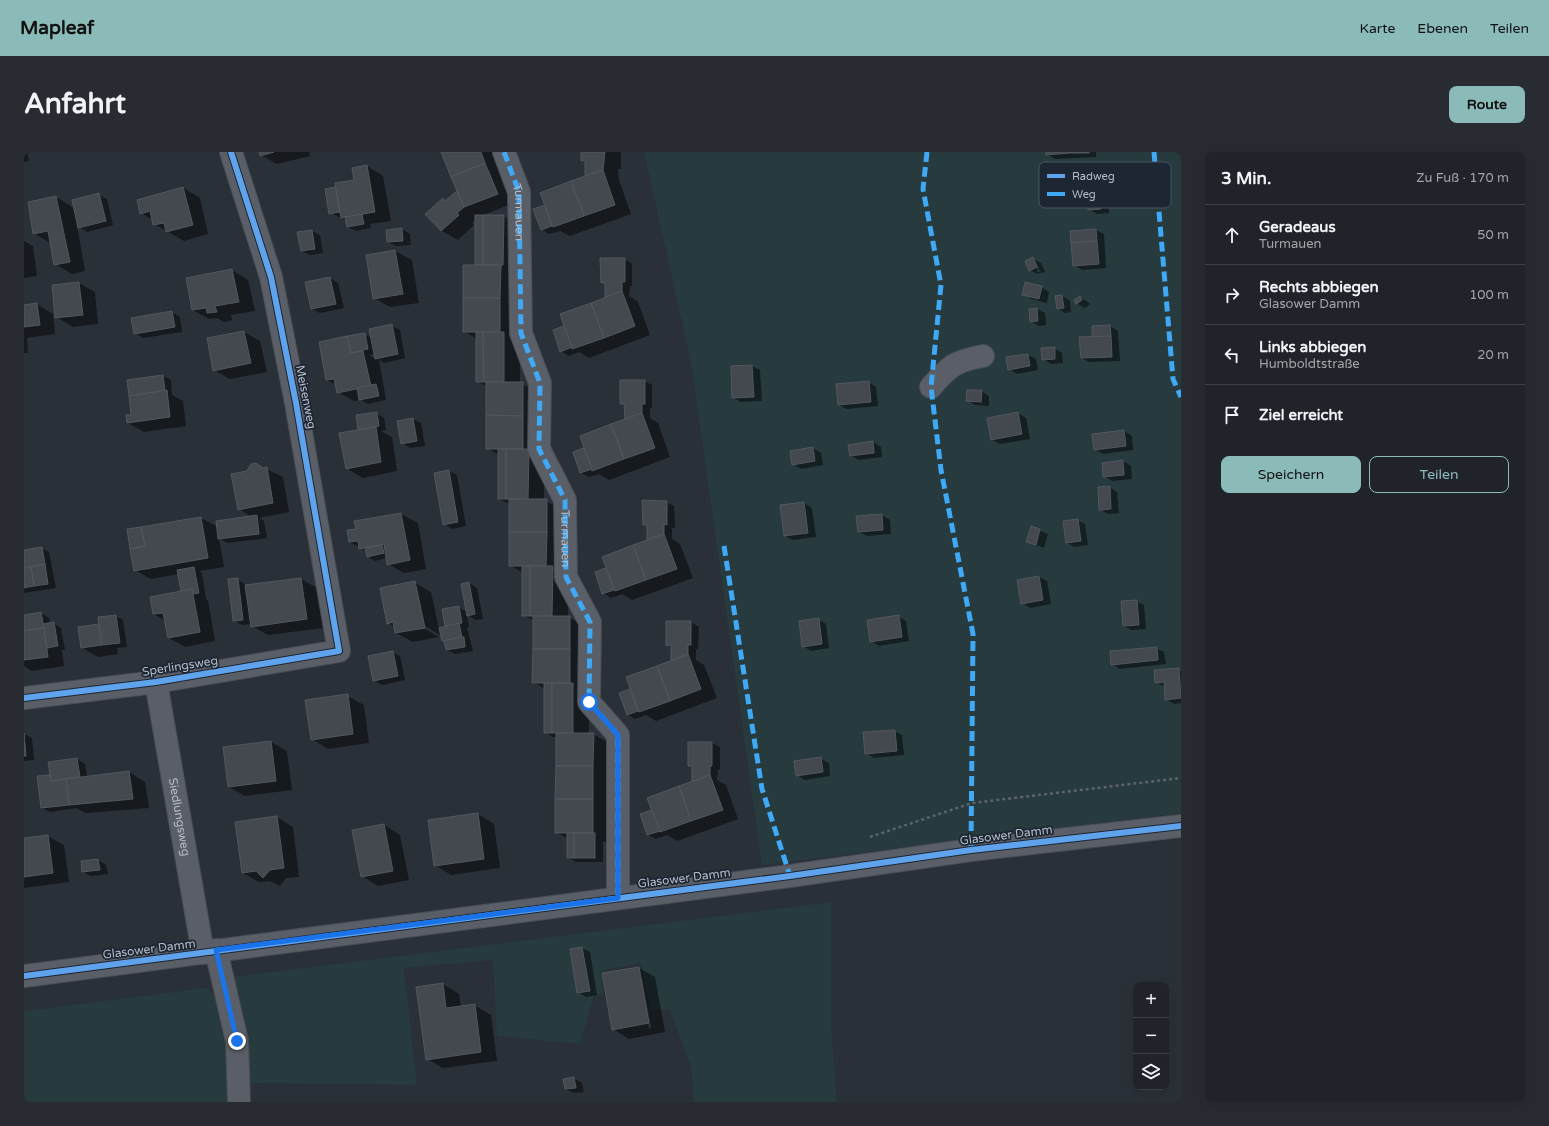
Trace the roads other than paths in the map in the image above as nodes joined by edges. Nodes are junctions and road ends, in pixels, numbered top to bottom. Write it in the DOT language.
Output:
graph roads {
  1 [pos="231,152"];
  2 [pos="504,152"];
  3 [pos="983,356"];
  4 [pos="931,387"];
  5 [pos="339,651"];
  6 [pos="156,682"];
  7 [pos="24,698"];
  8 [pos="1181,826"];
  9 [pos="618,898"];
  10 [pos="209,952"];
  11 [pos="24,976"];
  12 [pos="239,1102"];
  1 -- 5 [label="street, Meisenweg"];
  2 -- 9 [label="street, Turmauen"];
  3 -- 4 [label="street"];
  5 -- 6 [label="street, Sperlingsweg"];
  6 -- 7 [label="street, Sperlingsweg"];
  6 -- 10 [label="street, Siedlungsweg"];
  8 -- 9 [label="street, Glasower Damm"];
  9 -- 10 [label="street, Glasower Damm"];
  10 -- 11 [label="street, Glasower Damm"];
  10 -- 12 [label="street, Siedlungsweg"];
}
